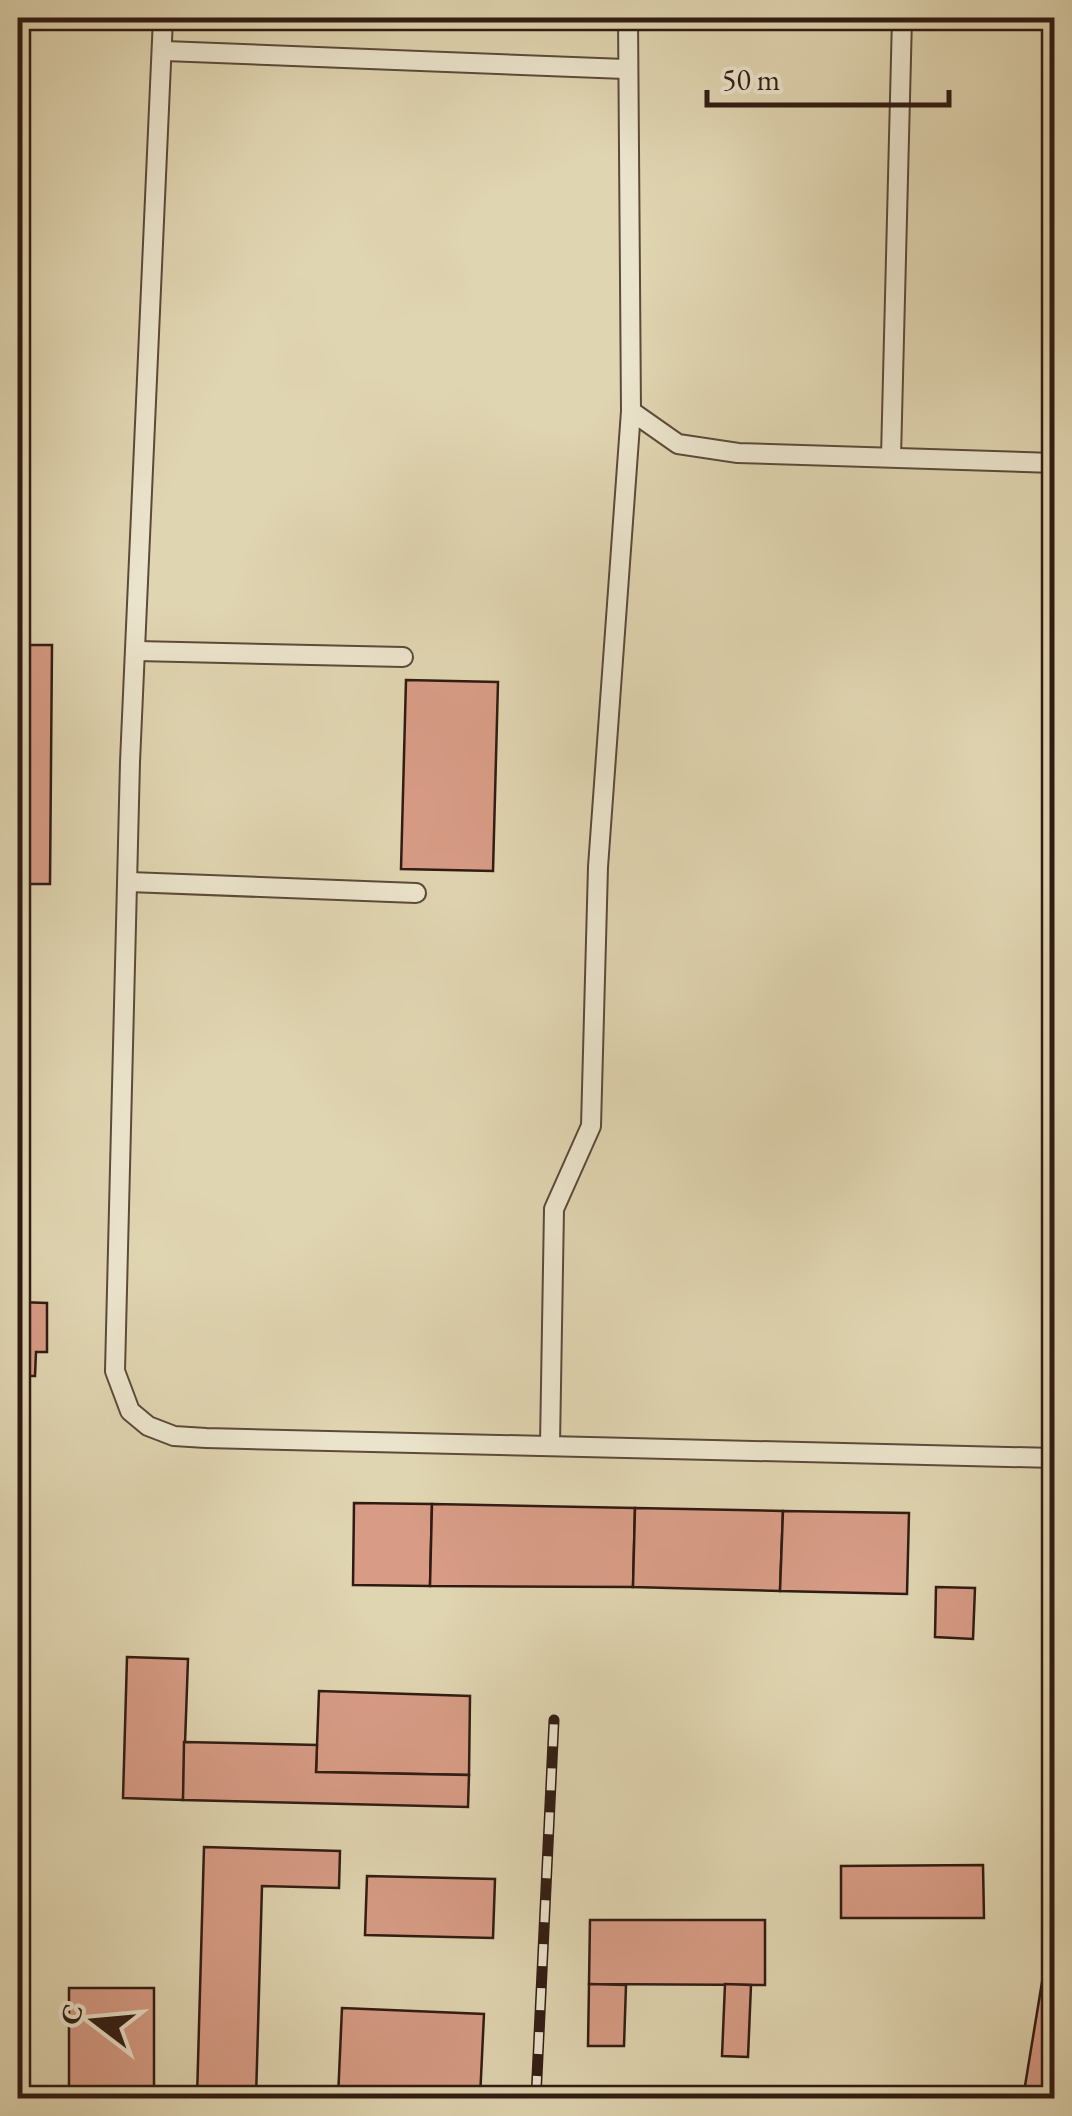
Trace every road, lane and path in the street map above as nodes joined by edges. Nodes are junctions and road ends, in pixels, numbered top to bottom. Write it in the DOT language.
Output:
graph roads {
  1 [pos="163,18"];
  2 [pos="628,18"];
  3 [pos="902,18"];
  4 [pos="165,50"];
  5 [pos="626,69"];
  6 [pos="631,411"];
  7 [pos="891,457"];
  8 [pos="1054,463"];
  9 [pos="137,651"];
  10 [pos="403,658"];
  11 [pos="129,882"];
  12 [pos="416,893"];
  13 [pos="550,1444"];
  14 [pos="1054,1458"];
  1 -- 4 [label="lane"];
  2 -- 5 [label="lane"];
  3 -- 7 [label="lane"];
  4 -- 5 [label="lane"];
  4 -- 9 [label="lane"];
  5 -- 6 [label="lane"];
  6 -- 7 [label="lane"];
  6 -- 13 [label="lane"];
  7 -- 8 [label="lane"];
  9 -- 10 [label="lane"];
  9 -- 11 [label="lane"];
  11 -- 12 [label="lane"];
  11 -- 13 [label="lane"];
  13 -- 14 [label="lane"];
}
